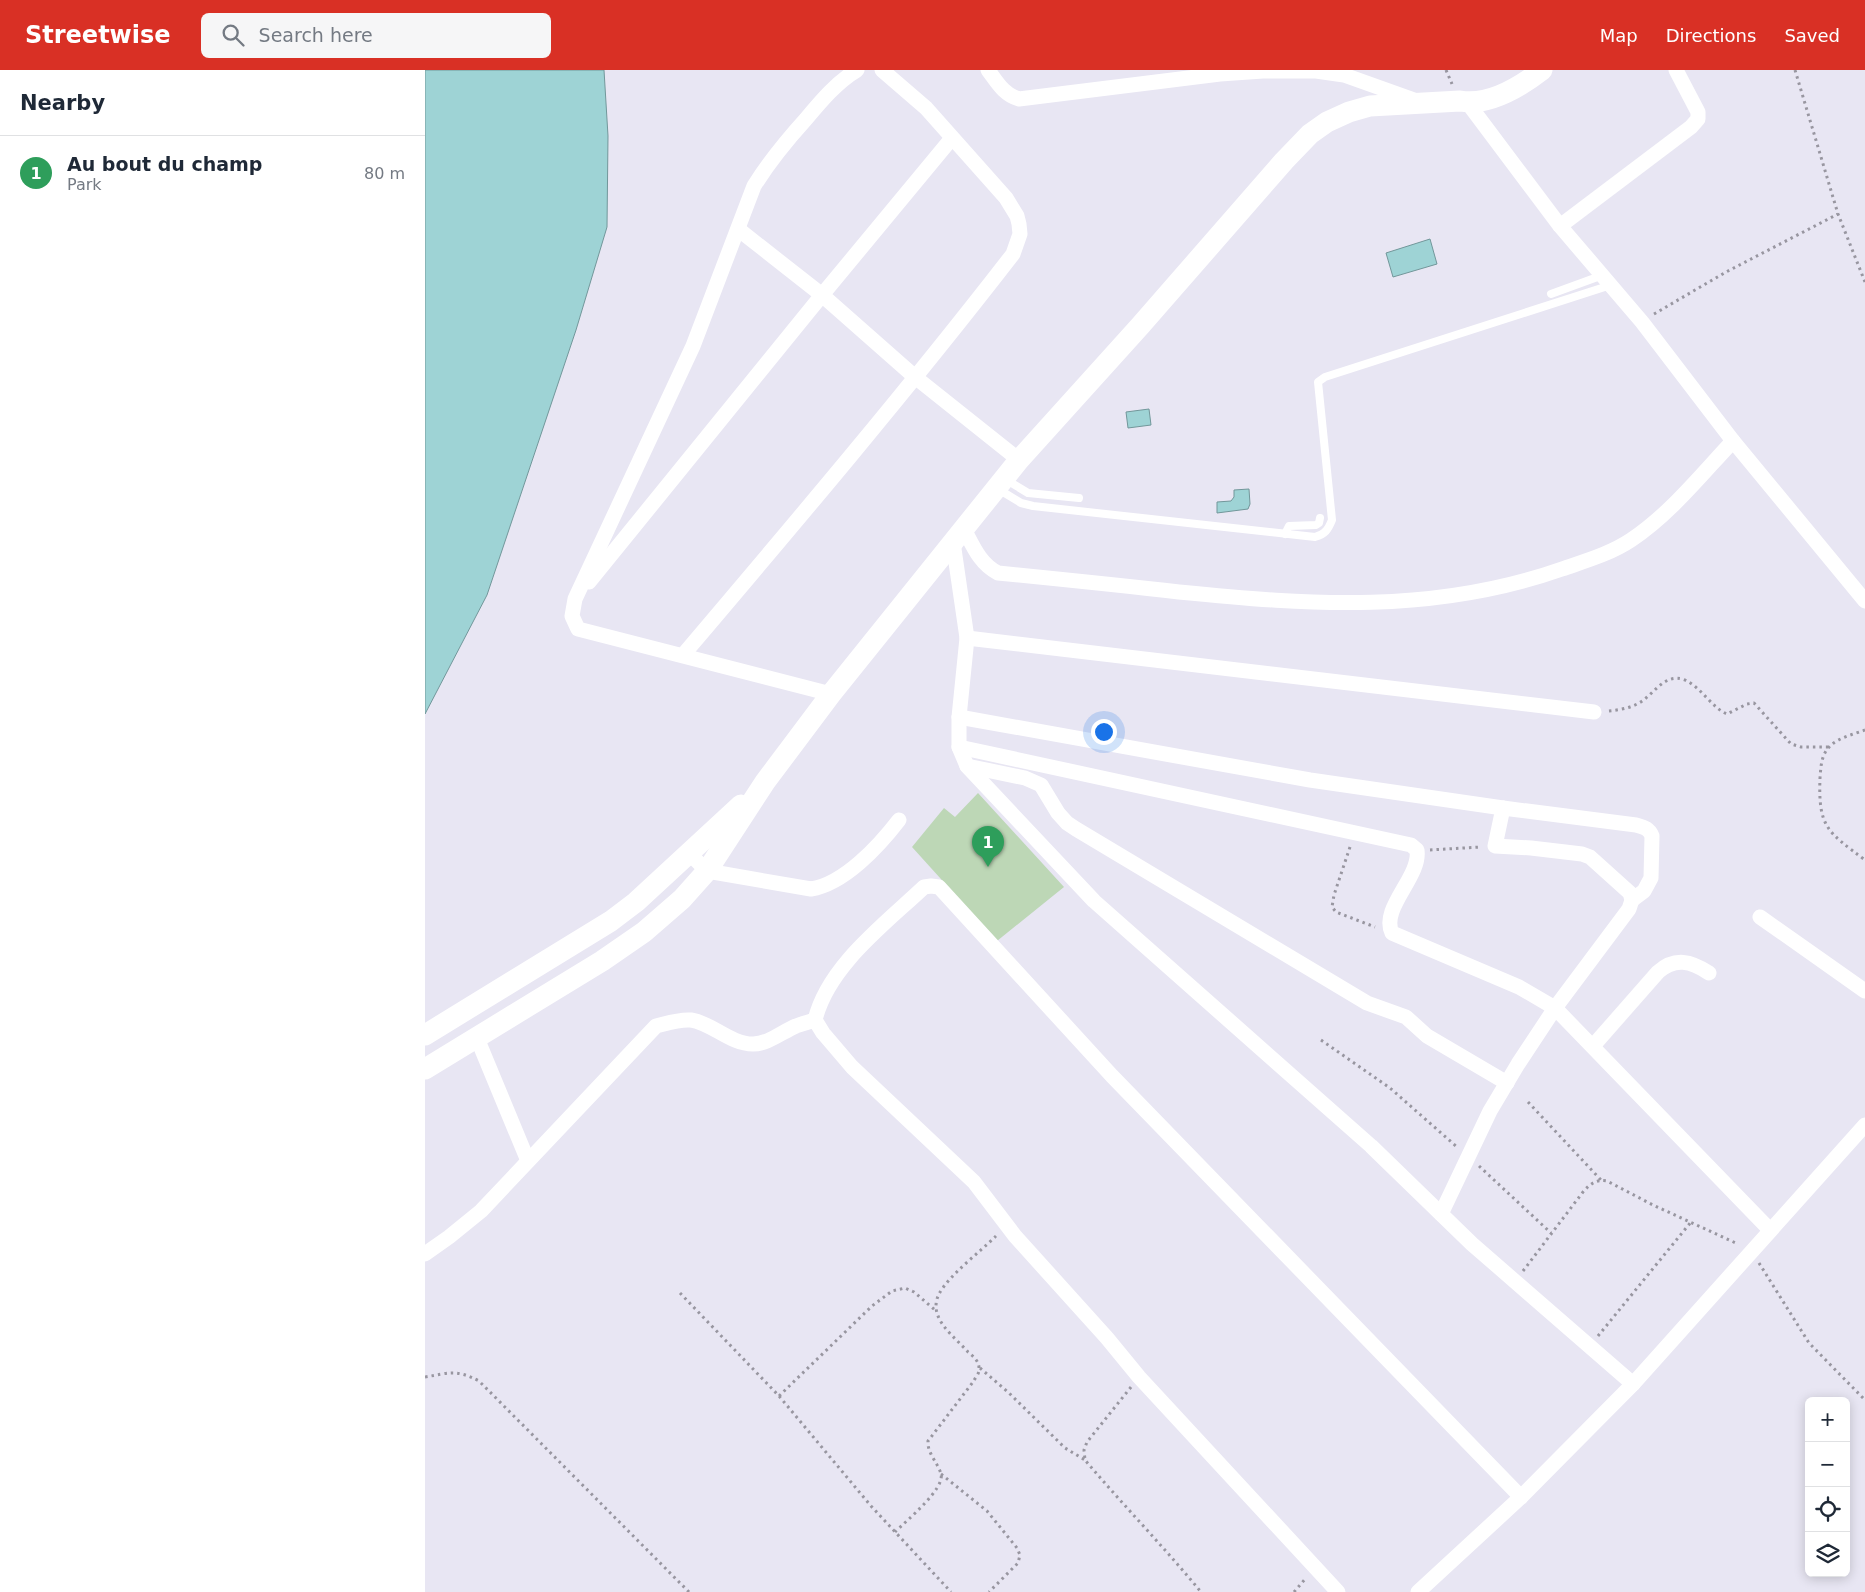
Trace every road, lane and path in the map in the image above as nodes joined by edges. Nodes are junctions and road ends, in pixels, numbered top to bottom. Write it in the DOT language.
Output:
graph roads {
  1 [pos="857,70"];
  2 [pos="882,70"];
  3 [pos="988,70"];
  4 [pos="1542,70"];
  5 [pos="1676,70"];
  6 [pos="1795,70"];
  7 [pos="1421,102"];
  8 [pos="1467,102"];
  9 [pos="952,138"];
  10 [pos="1839,214"];
  11 [pos="1560,226"];
  12 [pos="737,230"];
  13 [pos="1608,280"];
  14 [pos="1865,282"];
  15 [pos="1551,294"];
  16 [pos="822,295"];
  17 [pos="1642,322"];
  18 [pos="915,377"];
  19 [pos="1733,441"];
  20 [pos="1019,460"];
  21 [pos="1000,483"];
  22 [pos="1079,498"];
  23 [pos="1320,518"];
  24 [pos="1285,534"];
  25 [pos="958,536"];
  26 [pos="575,599"];
  27 [pos="1865,601"];
  28 [pos="967,638"];
  29 [pos="683,656"];
  30 [pos="831,694"];
  31 [pos="1594,712"];
  32 [pos="959,717"];
  33 [pos="1865,730"];
  34 [pos="1829,746"];
  35 [pos="959,747"];
  36 [pos="967,766"];
  37 [pos="765,782"];
  38 [pos="1503,808"];
  39 [pos="899,820"];
  40 [pos="1356,832"];
  41 [pos="1495,846"];
  42 [pos="1417,850"];
  43 [pos="689,853"];
  44 [pos="1865,860"];
  45 [pos="707,871"];
  46 [pos="1632,900"];
  47 [pos="1760,917"];
  48 [pos="1392,933"];
  49 [pos="1709,973"];
  50 [pos="513,980"];
  51 [pos="1865,991"];
  52 [pos="531,1005"];
  53 [pos="1555,1008"];
  54 [pos="815,1020"];
  55 [pos="425,1034"];
  56 [pos="477,1038"];
  57 [pos="1321,1040"];
  58 [pos="1593,1046"];
  59 [pos="425,1069"];
  60 [pos="1507,1083"];
  61 [pos="1528,1102"];
  62 [pos="1865,1124"];
  63 [pos="1469,1157"];
  64 [pos="528,1161"];
  65 [pos="1601,1180"];
  66 [pos="1441,1214"];
  67 [pos="1691,1222"];
  68 [pos="1007,1225"];
  69 [pos="1770,1230"];
  70 [pos="1551,1233"];
  71 [pos="1751,1250"];
  72 [pos="425,1254"];
  73 [pos="1515,1282"];
  74 [pos="680,1293"];
  75 [pos="935,1310"];
  76 [pos="1590,1346"];
  77 [pos="979,1368"];
  78 [pos="425,1377"];
  79 [pos="1139,1377"];
  80 [pos="1633,1384"];
  81 [pos="779,1396"];
  82 [pos="1865,1400"];
  83 [pos="1085,1460"];
  84 [pos="941,1473"];
  85 [pos="1521,1497"];
  86 [pos="895,1532"];
  87 [pos="689,1592"];
  88 [pos="951,1592"];
  89 [pos="989,1592"];
  90 [pos="1201,1592"];
  91 [pos="1338,1592"];
  92 [pos="1418,1592"];
  1 -- 12 [label="street"];
  2 -- 9 [label="street"];
  3 -- 7 [label="street"];
  4 -- 8 [label="street"];
  5 -- 11 [label="street"];
  6 -- 10 [label="path"];
  7 -- 8 [label="street"];
  7 -- 20 [label="street"];
  8 -- 11 [label="street"];
  9 -- 16 [label="street"];
  9 -- 18 [label="street"];
  10 -- 14 [label="path"];
  10 -- 17 [label="path"];
  11 -- 13 [label="street"];
  12 -- 16 [label="street"];
  12 -- 26 [label="street"];
  13 -- 15 [label="lane"];
  13 -- 17 [label="street"];
  13 -- 24 [label="lane"];
  16 -- 18 [label="street"];
  16 -- 26 [label="street"];
  17 -- 19 [label="street"];
  18 -- 20 [label="street"];
  18 -- 29 [label="street"];
  19 -- 25 [label="street"];
  19 -- 27 [label="street"];
  20 -- 21 [label="street"];
  21 -- 22 [label="lane"];
  21 -- 24 [label="lane"];
  21 -- 25 [label="street"];
  23 -- 24 [label="lane"];
  25 -- 28 [label="street"];
  25 -- 30 [label="street"];
  26 -- 29 [label="street"];
  28 -- 31 [label="street"];
  28 -- 32 [label="street"];
  29 -- 30 [label="street"];
  30 -- 37 [label="street"];
  31 -- 34 [label="path"];
  32 -- 35 [label="street"];
  32 -- 38 [label="street"];
  33 -- 34 [label="path"];
  34 -- 44 [label="path"];
  35 -- 36 [label="street"];
  35 -- 40 [label="street"];
  36 -- 60 [label="street"];
  36 -- 66 [label="street"];
  37 -- 43 [label="street"];
  37 -- 45 [label="street"];
  38 -- 41 [label="street"];
  38 -- 46 [label="street"];
  39 -- 45 [label="street"];
  40 -- 42 [label="street"];
  40 -- 48 [label="path"];
  41 -- 42 [label="path"];
  41 -- 46 [label="street"];
  42 -- 48 [label="street"];
  43 -- 45 [label="street"];
  43 -- 50 [label="street"];
  45 -- 52 [label="street"];
  46 -- 53 [label="street"];
  47 -- 51 [label="street"];
  48 -- 53 [label="street"];
  49 -- 58 [label="street"];
  50 -- 52 [label="street"];
  50 -- 55 [label="street"];
  52 -- 56 [label="street"];
  53 -- 58 [label="street"];
  53 -- 60 [label="street"];
  54 -- 64 [label="street"];
  54 -- 68 [label="street"];
  54 -- 85 [label="street"];
  56 -- 59 [label="street"];
  56 -- 64 [label="street"];
  57 -- 63 [label="path"];
  58 -- 69 [label="street"];
  60 -- 63 [label="street"];
  61 -- 65 [label="path"];
  62 -- 69 [label="street"];
  63 -- 66 [label="street"];
  63 -- 70 [label="path"];
  64 -- 72 [label="street"];
  65 -- 67 [label="path"];
  65 -- 70 [label="path"];
  66 -- 73 [label="street"];
  67 -- 71 [label="path"];
  67 -- 76 [label="path"];
  68 -- 75 [label="path"];
  68 -- 79 [label="street"];
  69 -- 71 [label="street"];
  70 -- 73 [label="path"];
  71 -- 80 [label="street"];
  71 -- 82 [label="path"];
  73 -- 76 [label="street"];
  74 -- 81 [label="path"];
  75 -- 77 [label="path"];
  75 -- 81 [label="path"];
  76 -- 80 [label="street"];
  77 -- 83 [label="path"];
  77 -- 84 [label="path"];
  78 -- 87 [label="path"];
  79 -- 83 [label="path"];
  79 -- 91 [label="street"];
  80 -- 85 [label="street"];
  81 -- 86 [label="path"];
  83 -- 90 [label="path"];
  84 -- 86 [label="path"];
  84 -- 89 [label="path"];
  85 -- 92 [label="street"];
  86 -- 88 [label="path"];
}
